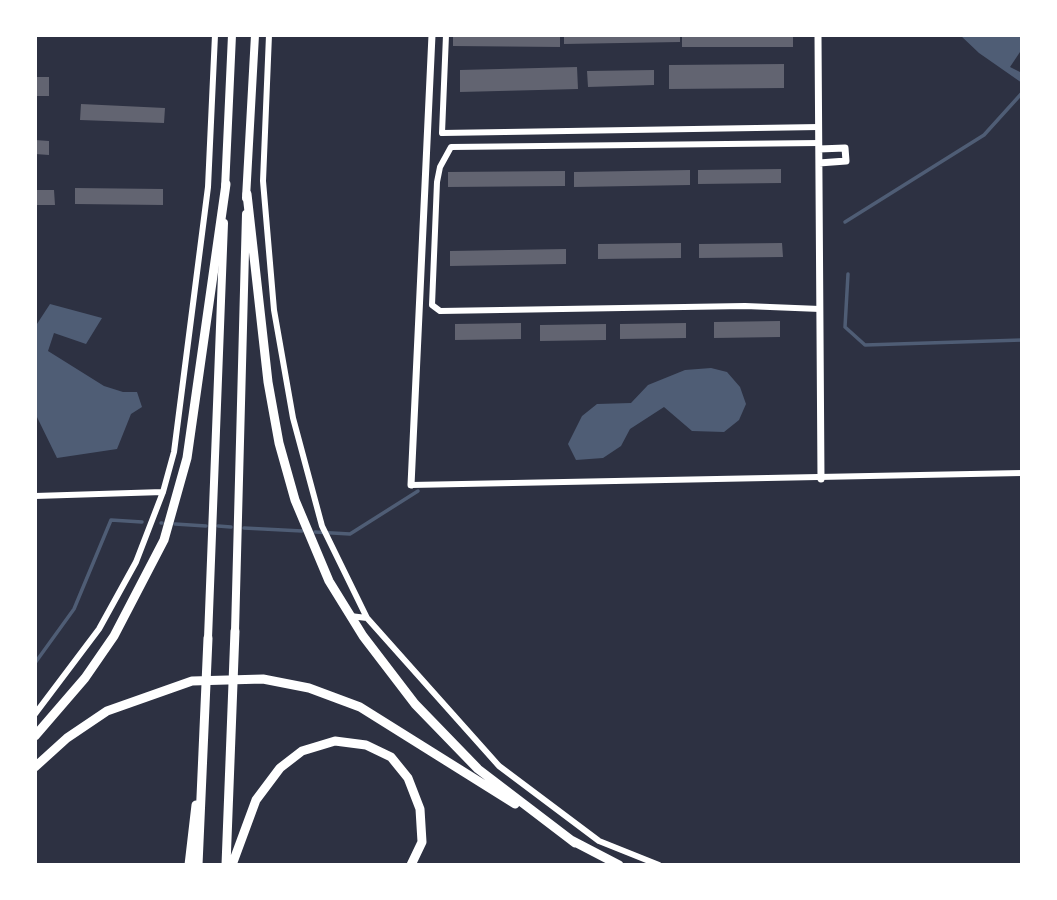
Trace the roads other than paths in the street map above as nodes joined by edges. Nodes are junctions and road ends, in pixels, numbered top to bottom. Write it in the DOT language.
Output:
graph roads {
  1 [pos="215,35"];
  2 [pos="232,35"];
  3 [pos="255,35"];
  4 [pos="269,35"];
  5 [pos="432,35"];
  6 [pos="446,35"];
  7 [pos="818,35"];
  8 [pos="819,127"];
  9 [pos="819,146"];
  10 [pos="819,163"];
  11 [pos="226,184"];
  12 [pos="247,194"];
  13 [pos="820,310"];
  14 [pos="1022,473"];
  15 [pos="821,479"];
  16 [pos="411,485"];
  17 [pos="163,492"];
  18 [pos="35,496"];
  19 [pos="350,616"];
  20 [pos="367,618"];
  21 [pos="235,631"];
  22 [pos="208,638"];
  23 [pos="35,714"];
  24 [pos="205,730"];
  25 [pos="35,736"];
  26 [pos="35,767"];
  27 [pos="575,842"];
  28 [pos="189,865"];
  29 [pos="198,865"];
  30 [pos="226,865"];
  31 [pos="232,865"];
  32 [pos="411,865"];
  33 [pos="620,865"];
  34 [pos="659,865"];
  1 -- 17 [label="street"];
  2 -- 11 [label="main road"];
  3 -- 12 [label="main road"];
  4 -- 20 [label="street"];
  5 -- 16 [label="street"];
  6 -- 8 [label="street"];
  7 -- 8 [label="street"];
  8 -- 9 [label="street"];
  9 -- 10 [label="street"];
  9 -- 10 [label="street"];
  9 -- 13 [label="street"];
  10 -- 13 [label="street"];
  11 -- 22 [label="main road"];
  11 -- 25 [label="main road"];
  12 -- 19 [label="main road"];
  12 -- 21 [label="main road"];
  13 -- 15 [label="street"];
  14 -- 15 [label="street"];
  15 -- 16 [label="street"];
  17 -- 18 [label="street"];
  17 -- 23 [label="street"];
  19 -- 20 [label="street"];
  19 -- 27 [label="main road"];
  20 -- 34 [label="street"];
  21 -- 30 [label="main road"];
  22 -- 24 [label="main road"];
  24 -- 28 [label="main road"];
  24 -- 29 [label="main road"];
  26 -- 27 [label="main road"];
  27 -- 33 [label="main road"];
  31 -- 32 [label="main road"];
}
